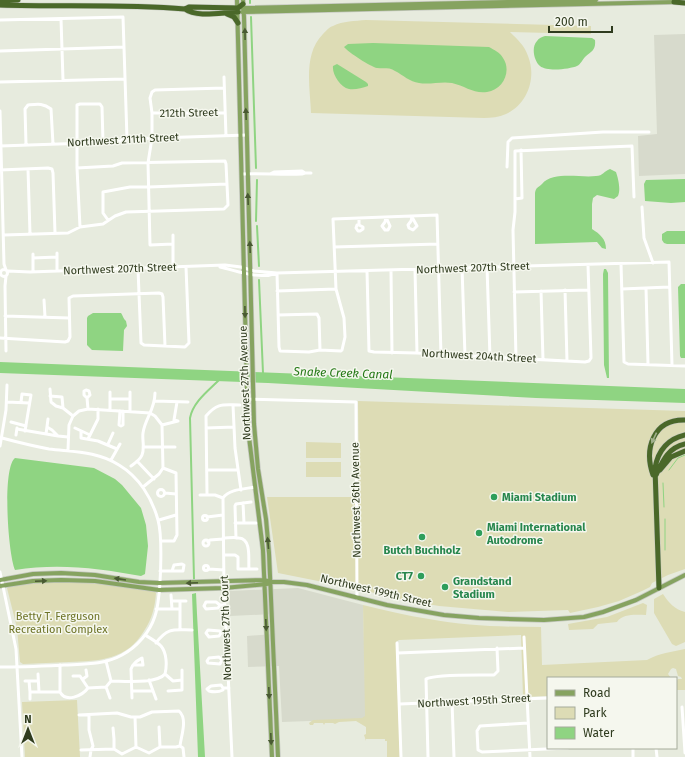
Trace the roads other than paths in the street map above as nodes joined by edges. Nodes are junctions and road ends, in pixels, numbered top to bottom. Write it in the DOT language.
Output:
graph roads {
  1 [pos="18,0"];
  2 [pos="238,0"];
  3 [pos="596,0"];
  4 [pos="0,1"];
  5 [pos="674,2"];
  6 [pos="685,2"];
  7 [pos="481,3"];
  8 [pos="0,5"];
  9 [pos="242,7"];
  10 [pos="474,7"];
  11 [pos="322,8"];
  12 [pos="185,9"];
  13 [pos="226,13"];
  14 [pos="61,19"];
  15 [pos="0,20"];
  16 [pos="238,23"];
  17 [pos="124,47"];
  18 [pos="239,48"];
  19 [pos="62,49"];
  20 [pos="0,51"];
  21 [pos="245,56"];
  22 [pos="224,77"];
  23 [pos="125,79"];
  24 [pos="63,80"];
  25 [pos="0,82"];
  26 [pos="224,88"];
  27 [pos="240,88"];
  28 [pos="246,93"];
  29 [pos="240,98"];
  30 [pos="0,111"];
  31 [pos="152,113"];
  32 [pos="225,113"];
  33 [pos="0,121"];
  34 [pos="649,132"];
  35 [pos="247,135"];
  36 [pos="226,136"];
  37 [pos="241,136"];
  38 [pos="152,138"];
  39 [pos="127,139"];
  40 [pos="103,142"];
  41 [pos="76,143"];
  42 [pos="26,144"];
  43 [pos="52,144"];
  44 [pos="1,146"];
  45 [pos="521,150"];
  46 [pos="148,162"];
  47 [pos="507,166"];
  48 [pos="77,168"];
  49 [pos="28,169"];
  50 [pos="1,170"];
  51 [pos="311,173"];
  52 [pos="242,174"];
  53 [pos="248,174"];
  54 [pos="227,184"];
  55 [pos="149,187"];
  56 [pos="634,197"];
  57 [pos="515,199"];
  58 [pos="642,207"];
  59 [pos="149,211"];
  60 [pos="359,218"];
  61 [pos="108,220"];
  62 [pos="2,224"];
  63 [pos="244,224"];
  64 [pos="249,224"];
  65 [pos="359,224"];
  66 [pos="80,227"];
  67 [pos="30,234"];
  68 [pos="55,234"];
  69 [pos="4,235"];
  70 [pos="173,235"];
  71 [pos="173,244"];
  72 [pos="438,244"];
  73 [pos="334,247"];
  74 [pos="653,263"];
  75 [pos="622,264"];
  76 [pos="588,265"];
  77 [pos="513,266"];
  78 [pos="186,267"];
  79 [pos="462,267"];
  80 [pos="487,267"];
  81 [pos="173,268"];
  82 [pos="439,268"];
  83 [pos="138,269"];
  84 [pos="244,270"];
  85 [pos="415,270"];
  86 [pos="57,271"];
  87 [pos="335,271"];
  88 [pos="367,271"];
  89 [pos="391,271"];
  90 [pos="33,272"];
  91 [pos="251,272"];
  92 [pos="4,273"];
  93 [pos="277,273"];
  94 [pos="669,287"];
  95 [pos="646,288"];
  96 [pos="336,289"];
  97 [pos="622,289"];
  98 [pos="565,290"];
  99 [pos="588,290"];
  100 [pos="277,291"];
  101 [pos="541,291"];
  102 [pos="514,292"];
  103 [pos="139,294"];
  104 [pos="44,300"];
  105 [pos="278,315"];
  106 [pos="5,316"];
  107 [pos="45,317"];
  108 [pos="69,318"];
  109 [pos="0,338"];
  110 [pos="6,338"];
  111 [pos="165,346"];
  112 [pos="320,350"];
  113 [pos="6,351"];
  114 [pos="392,353"];
  115 [pos="417,353"];
  116 [pos="441,355"];
  117 [pos="465,356"];
  118 [pos="490,357"];
  119 [pos="516,358"];
  120 [pos="543,360"];
  121 [pos="567,361"];
  122 [pos="648,364"];
  123 [pos="672,365"];
  124 [pos="685,366"];
  125 [pos="8,385"];
  126 [pos="50,389"];
  127 [pos="110,392"];
  128 [pos="130,392"];
  129 [pos="154,393"];
  130 [pos="50,396"];
  131 [pos="87,398"];
  132 [pos="110,399"];
  133 [pos="130,399"];
  134 [pos="247,399"];
  135 [pos="254,399"];
  136 [pos="155,401"];
  137 [pos="7,402"];
  138 [pos="21,402"];
  139 [pos="177,402"];
  140 [pos="188,402"];
  141 [pos="29,403"];
  142 [pos="233,405"];
  143 [pos="240,405"];
  144 [pos="63,408"];
  145 [pos="88,409"];
  146 [pos="98,410"];
  147 [pos="110,410"];
  148 [pos="130,411"];
  149 [pos="150,413"];
  150 [pos="73,416"];
  151 [pos="48,419"];
  152 [pos="685,420"];
  153 [pos="11,422"];
  154 [pos="18,424"];
  155 [pos="162,425"];
  156 [pos="26,426"];
  157 [pos="47,427"];
  158 [pos="234,427"];
  159 [pos="75,428"];
  160 [pos="206,428"];
  161 [pos="17,429"];
  162 [pos="25,431"];
  163 [pos="81,431"];
  164 [pos="113,433"];
  165 [pos="46,434"];
  166 [pos="16,435"];
  167 [pos="90,435"];
  168 [pos="685,435"];
  169 [pos="58,436"];
  170 [pos="68,437"];
  171 [pos="2,438"];
  172 [pos="88,439"];
  173 [pos="108,444"];
  174 [pos="120,444"];
  175 [pos="685,444"];
  176 [pos="0,446"];
  177 [pos="143,447"];
  178 [pos="163,447"];
  179 [pos="175,447"];
  180 [pos="117,449"];
  181 [pos="68,450"];
  182 [pos="685,451"];
  183 [pos="251,457"];
  184 [pos="257,457"];
  185 [pos="111,460"];
  186 [pos="137,461"];
  187 [pos="131,466"];
  188 [pos="162,468"];
  189 [pos="207,470"];
  190 [pos="238,470"];
  191 [pos="656,476"];
  192 [pos="154,479"];
  193 [pos="656,483"];
  194 [pos="143,487"];
  195 [pos="255,488"];
  196 [pos="241,490"];
  197 [pos="164,493"];
  198 [pos="176,494"];
  199 [pos="200,494"];
  200 [pos="208,494"];
  201 [pos="223,498"];
  202 [pos="251,502"];
  203 [pos="243,503"];
  204 [pos="176,515"];
  205 [pos="223,515"];
  206 [pos="207,517"];
  207 [pos="260,519"];
  208 [pos="266,519"];
  209 [pos="159,520"];
  210 [pos="235,523"];
  211 [pos="244,523"];
  212 [pos="256,523"];
  213 [pos="236,538"];
  214 [pos="223,539"];
  215 [pos="161,541"];
  216 [pos="208,542"];
  217 [pos="224,555"];
  218 [pos="257,568"];
  219 [pos="209,569"];
  220 [pos="248,569"];
  221 [pos="224,570"];
  222 [pos="160,571"];
  223 [pos="172,571"];
  224 [pos="0,572"];
  225 [pos="685,575"];
  226 [pos="1,580"];
  227 [pos="264,580"];
  228 [pos="224,581"];
  229 [pos="271,582"];
  230 [pos="159,583"];
  231 [pos="1,586"];
  232 [pos="265,586"];
  233 [pos="224,588"];
  234 [pos="659,588"];
  235 [pos="158,590"];
  236 [pos="171,595"];
  237 [pos="357,598"];
  238 [pos="172,601"];
  239 [pos="180,601"];
  240 [pos="186,601"];
  241 [pos="220,605"];
  242 [pos="225,605"];
  243 [pos="156,609"];
  244 [pos="180,609"];
  245 [pos="172,610"];
  246 [pos="180,630"];
  247 [pos="192,630"];
  248 [pos="226,632"];
  249 [pos="221,633"];
  250 [pos="145,635"];
  251 [pos="524,637"];
  252 [pos="156,643"];
  253 [pos="397,643"];
  254 [pos="497,648"];
  255 [pos="524,648"];
  256 [pos="267,652"];
  257 [pos="398,654"];
  258 [pos="222,660"];
  259 [pos="227,660"];
  260 [pos="106,661"];
  261 [pos="274,663"];
  262 [pos="60,665"];
  263 [pos="133,665"];
  264 [pos="0,667"];
  265 [pos="17,667"];
  266 [pos="86,670"];
  267 [pos="182,670"];
  268 [pos="38,674"];
  269 [pos="165,674"];
  270 [pos="73,676"];
  271 [pos="83,679"];
  272 [pos="149,680"];
  273 [pos="182,680"];
  274 [pos="25,681"];
  275 [pos="29,681"];
  276 [pos="38,681"];
  277 [pos="111,681"];
  278 [pos="131,681"];
  279 [pos="173,681"];
  280 [pos="106,687"];
  281 [pos="88,688"];
  282 [pos="223,688"];
  283 [pos="229,688"];
  284 [pos="174,690"];
  285 [pos="132,691"];
  286 [pos="152,691"];
  287 [pos="168,691"];
  288 [pos="30,692"];
  289 [pos="39,692"];
  290 [pos="60,692"];
  291 [pos="110,698"];
  292 [pos="132,698"];
  293 [pos="547,698"];
  294 [pos="30,699"];
  295 [pos="156,699"];
  296 [pos="527,699"];
  297 [pos="452,702"];
  298 [pos="426,703"];
  299 [pos="400,704"];
  300 [pos="682,707"];
  301 [pos="80,715"];
  302 [pos="89,715"];
  303 [pos="135,717"];
  304 [pos="528,723"];
  305 [pos="159,726"];
  306 [pos="684,727"];
  307 [pos="113,728"];
  308 [pos="160,746"];
  309 [pos="180,746"];
  310 [pos="136,747"];
  311 [pos="114,749"];
  312 [pos="548,749"];
  313 [pos="80,750"];
  314 [pos="91,750"];
  315 [pos="529,750"];
  316 [pos="149,753"];
  317 [pos="685,753"];
  318 [pos="122,755"];
  319 [pos="22,757"];
  320 [pos="90,757"];
  321 [pos="152,757"];
  322 [pos="184,757"];
  323 [pos="232,757"];
  324 [pos="272,757"];
  325 [pos="278,757"];
  326 [pos="402,757"];
  327 [pos="428,757"];
  328 [pos="454,757"];
  329 [pos="530,757"];
  1 -- 4 [label="highway"];
  2 -- 9 [label="main road"];
  3 -- 7 [label="main road"];
  5 -- 6 [label="highway"];
  5 -- 10 [label="main road"];
  7 -- 10 [label="main road"];
  7 -- 11 [label="main road"];
  8 -- 12 [label="highway"];
  9 -- 11 [label="main road"];
  9 -- 12 [label="highway"];
  9 -- 13 [label="highway"];
  9 -- 16 [label="main road, Northwest 27th Avenue"];
  21 -- 9 [label="main road, Northwest 27th Avenue, one-way"];
  10 -- 11 [label="main road"];
  12 -- 13 [label="highway"];
  13 -- 16 [label="highway"];
  14 -- 15 [label="street"];
  14 -- 17 [label="street"];
  14 -- 19 [label="street"];
  16 -- 18 [label="main road, Northwest 27th Avenue"];
  17 -- 19 [label="street"];
  17 -- 23 [label="street"];
  18 -- 21 [label="main road"];
  18 -- 27 [label="main road, Northwest 27th Avenue"];
  19 -- 20 [label="street"];
  19 -- 24 [label="street"];
  21 -- 28 [label="main road, Northwest 27th Avenue"];
  22 -- 26 [label="street"];
  23 -- 24 [label="street"];
  23 -- 39 [label="street"];
  24 -- 25 [label="street"];
  26 -- 31 [label="street"];
  26 -- 32 [label="street"];
  27 -- 28 [label="main road"];
  27 -- 29 [label="main road, Northwest 27th Avenue"];
  28 -- 29 [label="main road"];
  35 -- 28 [label="main road, Northwest 27th Avenue, one-way"];
  29 -- 37 [label="main road, Northwest 27th Avenue"];
  30 -- 33 [label="street"];
  31 -- 32 [label="street, 212th Street"];
  31 -- 38 [label="street"];
  32 -- 36 [label="street"];
  33 -- 44 [label="street"];
  34 -- 47 [label="street"];
  35 -- 37 [label="street, Northwest 211th Street"];
  35 -- 53 [label="main road, Northwest 27th Avenue"];
  36 -- 37 [label="street, Northwest 211th Street"];
  36 -- 38 [label="street, Northwest 211th Street"];
  37 -- 52 [label="main road, Northwest 27th Avenue"];
  38 -- 39 [label="street, Northwest 211th Street"];
  38 -- 46 [label="street"];
  39 -- 40 [label="street, Northwest 211th Street"];
  40 -- 41 [label="street, Northwest 211th Street"];
  40 -- 41 [label="street"];
  41 -- 43 [label="street, Northwest 211th Street"];
  41 -- 48 [label="street"];
  42 -- 43 [label="street, Northwest 211th Street"];
  42 -- 43 [label="street"];
  42 -- 44 [label="street, Northwest 211th Street"];
  44 -- 50 [label="street"];
  45 -- 56 [label="street"];
  45 -- 57 [label="street"];
  45 -- 57 [label="street"];
  46 -- 48 [label="street"];
  46 -- 54 [label="street"];
  46 -- 55 [label="street"];
  48 -- 66 [label="street"];
  49 -- 50 [label="street"];
  49 -- 67 [label="street"];
  49 -- 68 [label="street"];
  50 -- 62 [label="street"];
  51 -- 53 [label="street"];
  52 -- 53 [label="street"];
  52 -- 63 [label="main road, Northwest 27th Avenue"];
  64 -- 53 [label="main road, Northwest 27th Avenue, one-way"];
  54 -- 55 [label="street"];
  54 -- 59 [label="street"];
  55 -- 59 [label="street"];
  55 -- 61 [label="street"];
  57 -- 77 [label="street"];
  58 -- 74 [label="street"];
  59 -- 61 [label="street"];
  59 -- 71 [label="street"];
  60 -- 65 [label="street"];
  60 -- 72 [label="street"];
  60 -- 73 [label="street"];
  61 -- 66 [label="street"];
  62 -- 69 [label="street"];
  63 -- 64 [label="main road"];
  63 -- 84 [label="main road, Northwest 27th Avenue"];
  91 -- 64 [label="main road, Northwest 27th Avenue, one-way"];
  66 -- 68 [label="street"];
  67 -- 68 [label="street"];
  67 -- 69 [label="street"];
  69 -- 92 [label="street"];
  70 -- 71 [label="street"];
  71 -- 81 [label="street"];
  72 -- 73 [label="street"];
  72 -- 82 [label="street"];
  73 -- 87 [label="street"];
  74 -- 75 [label="street, Northwest 207th Street"];
  74 -- 94 [label="street, Northwest 207th Street"];
  75 -- 76 [label="street, Northwest 207th Street"];
  75 -- 97 [label="street"];
  76 -- 77 [label="street, Northwest 207th Street"];
  76 -- 99 [label="street"];
  77 -- 80 [label="street, Northwest 207th Street"];
  77 -- 102 [label="street"];
  78 -- 81 [label="street, Northwest 207th Street"];
  78 -- 84 [label="street, Northwest 207th Street"];
  78 -- 111 [label="street"];
  79 -- 80 [label="street, Northwest 207th Street"];
  79 -- 82 [label="street, Northwest 207th Street"];
  79 -- 117 [label="street"];
  80 -- 118 [label="street"];
  81 -- 83 [label="street, Northwest 207th Street"];
  82 -- 85 [label="street, Northwest 207th Street"];
  82 -- 116 [label="street"];
  83 -- 86 [label="street, Northwest 207th Street"];
  83 -- 103 [label="street"];
  84 -- 91 [label="street, Northwest 207th Street"];
  84 -- 134 [label="main road, Northwest 27th Avenue, one-way"];
  85 -- 89 [label="street, Northwest 207th Street"];
  85 -- 115 [label="street"];
  86 -- 90 [label="street, Northwest 207th Street"];
  86 -- 90 [label="street"];
  87 -- 88 [label="street, Northwest 207th Street"];
  87 -- 93 [label="street, Northwest 207th Street"];
  87 -- 96 [label="street"];
  88 -- 89 [label="street, Northwest 207th Street"];
  88 -- 114 [label="street, Northwest 204th Street"];
  89 -- 114 [label="street"];
  90 -- 92 [label="street, Northwest 207th Street"];
  91 -- 93 [label="street, Northwest 207th Street"];
  91 -- 135 [label="main road, Northwest 27th Avenue"];
  92 -- 106 [label="street"];
  93 -- 100 [label="street"];
  94 -- 95 [label="street"];
  94 -- 123 [label="street"];
  95 -- 97 [label="street"];
  95 -- 122 [label="street"];
  96 -- 100 [label="street"];
  96 -- 112 [label="street"];
  97 -- 122 [label="street"];
  98 -- 99 [label="street"];
  98 -- 101 [label="street"];
  98 -- 121 [label="street"];
  99 -- 121 [label="street, Northwest 204th Street"];
  100 -- 105 [label="street"];
  101 -- 102 [label="street"];
  101 -- 120 [label="street"];
  102 -- 119 [label="street"];
  103 -- 108 [label="street"];
  103 -- 111 [label="street"];
  103 -- 111 [label="street"];
  104 -- 107 [label="street"];
  105 -- 112 [label="street"];
  105 -- 112 [label="street"];
  106 -- 107 [label="street"];
  106 -- 110 [label="street"];
  107 -- 108 [label="street"];
  108 -- 110 [label="street"];
  109 -- 110 [label="street"];
  110 -- 113 [label="street"];
  114 -- 115 [label="street, Northwest 204th Street"];
  115 -- 116 [label="street, Northwest 204th Street"];
  116 -- 117 [label="street, Northwest 204th Street"];
  117 -- 118 [label="street, Northwest 204th Street"];
  118 -- 119 [label="street, Northwest 204th Street"];
  119 -- 120 [label="street, Northwest 204th Street"];
  120 -- 121 [label="street, Northwest 204th Street"];
  122 -- 123 [label="street"];
  123 -- 124 [label="street"];
  125 -- 137 [label="street"];
  126 -- 130 [label="street"];
  127 -- 132 [label="street"];
  128 -- 133 [label="street"];
  129 -- 136 [label="street"];
  130 -- 144 [label="street"];
  130 -- 144 [label="street"];
  131 -- 145 [label="street"];
  132 -- 133 [label="street"];
  132 -- 147 [label="street"];
  133 -- 148 [label="street"];
  134 -- 135 [label="street"];
  134 -- 183 [label="main road, Northwest 27th Avenue"];
  135 -- 184 [label="main road, Northwest 27th Avenue"];
  135 -- 237 [label="street, Northwest 26th Avenue"];
  136 -- 139 [label="street"];
  136 -- 149 [label="street"];
  137 -- 138 [label="street"];
  137 -- 171 [label="street"];
  138 -- 141 [label="street"];
  138 -- 141 [label="street"];
  139 -- 140 [label="street"];
  139 -- 155 [label="street"];
  141 -- 156 [label="street"];
  142 -- 143 [label="street"];
  142 -- 158 [label="street"];
  142 -- 160 [label="street"];
  144 -- 150 [label="street"];
  145 -- 146 [label="street"];
  145 -- 150 [label="street"];
  146 -- 147 [label="street"];
  146 -- 167 [label="street"];
  147 -- 148 [label="street"];
  148 -- 149 [label="street"];
  149 -- 155 [label="street"];
  149 -- 177 [label="street"];
  150 -- 170 [label="street"];
  151 -- 157 [label="street"];
  152 -- 193 [label="highway, one-way"];
  153 -- 154 [label="street"];
  154 -- 156 [label="street"];
  154 -- 161 [label="street"];
  155 -- 178 [label="street"];
  156 -- 162 [label="street"];
  157 -- 165 [label="street"];
  157 -- 169 [label="street"];
  158 -- 160 [label="street"];
  158 -- 190 [label="street"];
  159 -- 163 [label="street"];
  160 -- 189 [label="street"];
  161 -- 162 [label="street"];
  161 -- 166 [label="street"];
  162 -- 165 [label="street"];
  163 -- 167 [label="street"];
  163 -- 172 [label="street"];
  164 -- 173 [label="street"];
  165 -- 169 [label="street"];
  167 -- 172 [label="street"];
  168 -- 191 [label="highway"];
  169 -- 170 [label="street"];
  170 -- 181 [label="street"];
  171 -- 176 [label="street"];
  171 -- 181 [label="street"];
  172 -- 173 [label="street"];
  173 -- 180 [label="street"];
  174 -- 180 [label="street"];
  175 -- 191 [label="highway"];
  177 -- 178 [label="street"];
  177 -- 186 [label="street"];
  178 -- 179 [label="street"];
  178 -- 188 [label="street"];
  180 -- 185 [label="street"];
  181 -- 185 [label="street"];
  182 -- 191 [label="highway"];
  183 -- 184 [label="main road"];
  183 -- 195 [label="main road, Northwest 27th Avenue"];
  184 -- 208 [label="main road, Northwest 27th Avenue"];
  185 -- 194 [label="street"];
  186 -- 187 [label="street"];
  186 -- 192 [label="street"];
  188 -- 192 [label="street"];
  188 -- 198 [label="street"];
  189 -- 190 [label="street"];
  189 -- 200 [label="street"];
  190 -- 196 [label="street"];
  191 -- 193 [label="highway"];
  192 -- 194 [label="street"];
  193 -- 234 [label="highway"];
  194 -- 209 [label="street"];
  195 -- 196 [label="street"];
  195 -- 207 [label="main road, Northwest 27th Avenue"];
  196 -- 201 [label="street"];
  197 -- 198 [label="street"];
  198 -- 204 [label="street"];
  199 -- 200 [label="street"];
  200 -- 201 [label="street"];
  201 -- 205 [label="street, Northwest 27th Court"];
  202 -- 203 [label="street"];
  203 -- 210 [label="street"];
  203 -- 211 [label="street"];
  204 -- 209 [label="street"];
  204 -- 215 [label="street"];
  205 -- 206 [label="street"];
  205 -- 214 [label="street, Northwest 27th Court"];
  207 -- 208 [label="main road"];
  207 -- 227 [label="main road, Northwest 27th Avenue"];
  229 -- 208 [label="main road, Northwest 27th Avenue, one-way"];
  209 -- 215 [label="street"];
  210 -- 211 [label="street"];
  210 -- 213 [label="street"];
  211 -- 212 [label="street"];
  213 -- 214 [label="street"];
  213 -- 220 [label="street"];
  214 -- 216 [label="street"];
  214 -- 217 [label="street, Northwest 27th Court"];
  215 -- 222 [label="street"];
  217 -- 220 [label="street"];
  217 -- 221 [label="street, Northwest 27th Court"];
  218 -- 220 [label="street"];
  219 -- 221 [label="street"];
  221 -- 228 [label="street, Northwest 27th Court"];
  222 -- 223 [label="street"];
  222 -- 230 [label="street"];
  224 -- 226 [label="street"];
  225 -- 234 [label="main road, Northwest 199th Street"];
  230 -- 226 [label="main road, Northwest 199th Street, one-way"];
  226 -- 231 [label="street"];
  227 -- 228 [label="main road, Northwest 199th Street"];
  227 -- 229 [label="main road, Northwest 199th Street"];
  227 -- 232 [label="main road, Northwest 27th Avenue"];
  228 -- 230 [label="main road, Northwest 199th Street, one-way"];
  228 -- 233 [label="street, Northwest 27th Court"];
  229 -- 232 [label="main road"];
  229 -- 237 [label="main road, Northwest 199th Street"];
  229 -- 261 [label="main road, Northwest 27th Avenue"];
  230 -- 235 [label="street"];
  231 -- 235 [label="main road, one-way"];
  231 -- 265 [label="street"];
  232 -- 233 [label="main road"];
  232 -- 256 [label="main road, Northwest 27th Avenue, one-way"];
  233 -- 235 [label="main road"];
  233 -- 242 [label="street, Northwest 27th Court"];
  234 -- 237 [label="main road, Northwest 199th Street"];
  235 -- 243 [label="street"];
  236 -- 238 [label="street"];
  238 -- 239 [label="street"];
  238 -- 245 [label="street"];
  239 -- 240 [label="street"];
  239 -- 244 [label="street"];
  241 -- 241 [label="street"];
  241 -- 242 [label="street"];
  242 -- 248 [label="street, Northwest 27th Court"];
  243 -- 245 [label="street"];
  243 -- 250 [label="street"];
  244 -- 245 [label="street"];
  244 -- 246 [label="street"];
  246 -- 247 [label="street"];
  246 -- 252 [label="street"];
  248 -- 249 [label="street"];
  248 -- 259 [label="street, Northwest 27th Court"];
  249 -- 249 [label="street"];
  250 -- 252 [label="street"];
  250 -- 260 [label="street"];
  251 -- 255 [label="street"];
  252 -- 269 [label="street"];
  253 -- 257 [label="street"];
  254 -- 255 [label="street"];
  254 -- 257 [label="street"];
  254 -- 298 [label="street"];
  255 -- 296 [label="street"];
  256 -- 261 [label="main road"];
  256 -- 324 [label="main road, Northwest 27th Avenue, one-way"];
  257 -- 299 [label="street"];
  258 -- 259 [label="street"];
  259 -- 283 [label="street, Northwest 27th Court"];
  260 -- 262 [label="street"];
  260 -- 277 [label="street"];
  261 -- 325 [label="main road, Northwest 27th Avenue"];
  262 -- 265 [label="street"];
  262 -- 290 [label="street"];
  263 -- 278 [label="street"];
  264 -- 265 [label="street"];
  265 -- 319 [label="street"];
  266 -- 271 [label="street"];
  267 -- 273 [label="street"];
  268 -- 276 [label="street"];
  269 -- 272 [label="street"];
  269 -- 279 [label="street"];
  270 -- 271 [label="street"];
  271 -- 281 [label="street"];
  272 -- 278 [label="street"];
  272 -- 286 [label="street"];
  273 -- 279 [label="street"];
  273 -- 284 [label="street"];
  274 -- 275 [label="street"];
  275 -- 276 [label="street"];
  275 -- 288 [label="street"];
  276 -- 289 [label="street"];
  277 -- 278 [label="street"];
  277 -- 280 [label="street"];
  278 -- 285 [label="street"];
  279 -- 284 [label="street"];
  280 -- 281 [label="street"];
  280 -- 291 [label="street"];
  281 -- 290 [label="street"];
  282 -- 282 [label="street"];
  282 -- 283 [label="street"];
  283 -- 323 [label="street, Northwest 27th Court"];
  284 -- 287 [label="street"];
  285 -- 286 [label="street"];
  285 -- 292 [label="street"];
  286 -- 295 [label="street"];
  288 -- 289 [label="street"];
  288 -- 294 [label="street"];
  289 -- 290 [label="street"];
  293 -- 296 [label="street, Northwest 195th Street"];
  296 -- 297 [label="street, Northwest 195th Street"];
  296 -- 304 [label="street"];
  297 -- 298 [label="street, Northwest 195th Street"];
  297 -- 328 [label="street"];
  298 -- 299 [label="street, Northwest 195th Street"];
  298 -- 327 [label="street"];
  299 -- 326 [label="street"];
  300 -- 306 [label="street"];
  301 -- 302 [label="street"];
  302 -- 303 [label="street"];
  302 -- 314 [label="street"];
  303 -- 309 [label="street"];
  303 -- 310 [label="street"];
  304 -- 315 [label="street"];
  304 -- 315 [label="street"];
  305 -- 308 [label="street"];
  306 -- 317 [label="street"];
  307 -- 311 [label="street"];
  308 -- 309 [label="street"];
  308 -- 316 [label="street"];
  309 -- 322 [label="street"];
  310 -- 316 [label="street"];
  310 -- 318 [label="street"];
  311 -- 314 [label="street"];
  311 -- 318 [label="street"];
  312 -- 315 [label="street"];
  313 -- 314 [label="street"];
  314 -- 320 [label="street"];
  315 -- 329 [label="street"];
  316 -- 321 [label="street"];
}
